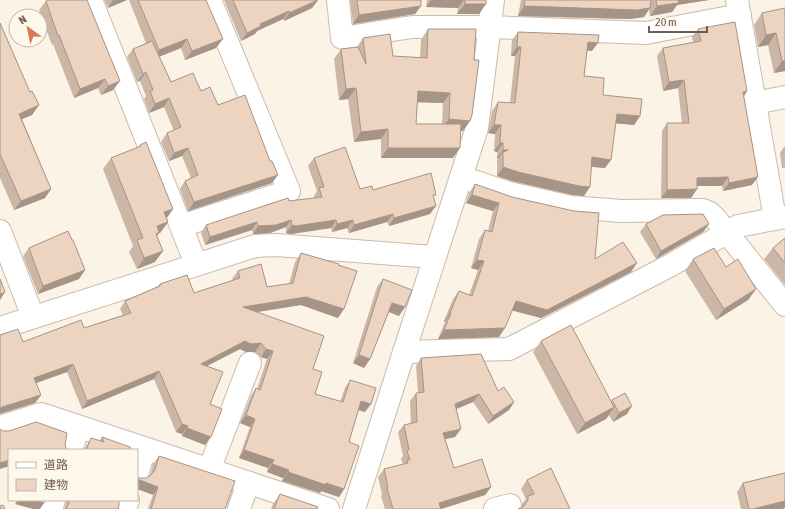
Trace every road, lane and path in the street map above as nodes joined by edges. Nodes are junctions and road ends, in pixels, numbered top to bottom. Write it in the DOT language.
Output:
graph roads {
  1 [pos="91,0"];
  2 [pos="210,0"];
  3 [pos="338,0"];
  4 [pos="493,0"];
  5 [pos="738,7"];
  6 [pos="490,28"];
  7 [pos="785,97"];
  8 [pos="755,103"];
  9 [pos="461,177"];
  10 [pos="780,218"];
  11 [pos="181,226"];
  12 [pos="0,231"];
  13 [pos="726,233"];
  14 [pos="434,257"];
  15 [pos="196,264"];
  16 [pos="785,305"];
  17 [pos="33,317"];
  18 [pos="0,328"];
  19 [pos="404,352"];
  20 [pos="250,363"];
  21 [pos="0,427"];
  22 [pos="79,427"];
  23 [pos="71,449"];
  24 [pos="145,449"];
  25 [pos="209,470"];
  26 [pos="138,471"];
  27 [pos="248,483"];
  28 [pos="239,509"];
  29 [pos="328,509"];
  30 [pos="354,509"];
  1 -- 11 [label="street"];
  2 -- 11 [label="street"];
  3 -- 6 [label="street"];
  4 -- 6 [label="street"];
  5 -- 6 [label="street"];
  5 -- 8 [label="street"];
  6 -- 9 [label="street"];
  7 -- 8 [label="street"];
  8 -- 10 [label="street"];
  9 -- 13 [label="street"];
  9 -- 14 [label="street"];
  10 -- 13 [label="street"];
  11 -- 15 [label="street"];
  12 -- 17 [label="street"];
  13 -- 16 [label="street"];
  13 -- 19 [label="street"];
  14 -- 15 [label="street"];
  14 -- 19 [label="street"];
  15 -- 17 [label="street"];
  17 -- 18 [label="street"];
  19 -- 30 [label="street"];
  20 -- 25 [label="street"];
  21 -- 22 [label="street"];
  22 -- 23 [label="street"];
  22 -- 24 [label="street"];
  24 -- 25 [label="street"];
  24 -- 26 [label="street"];
  25 -- 27 [label="street"];
  27 -- 28 [label="street"];
  27 -- 29 [label="street"];
}
